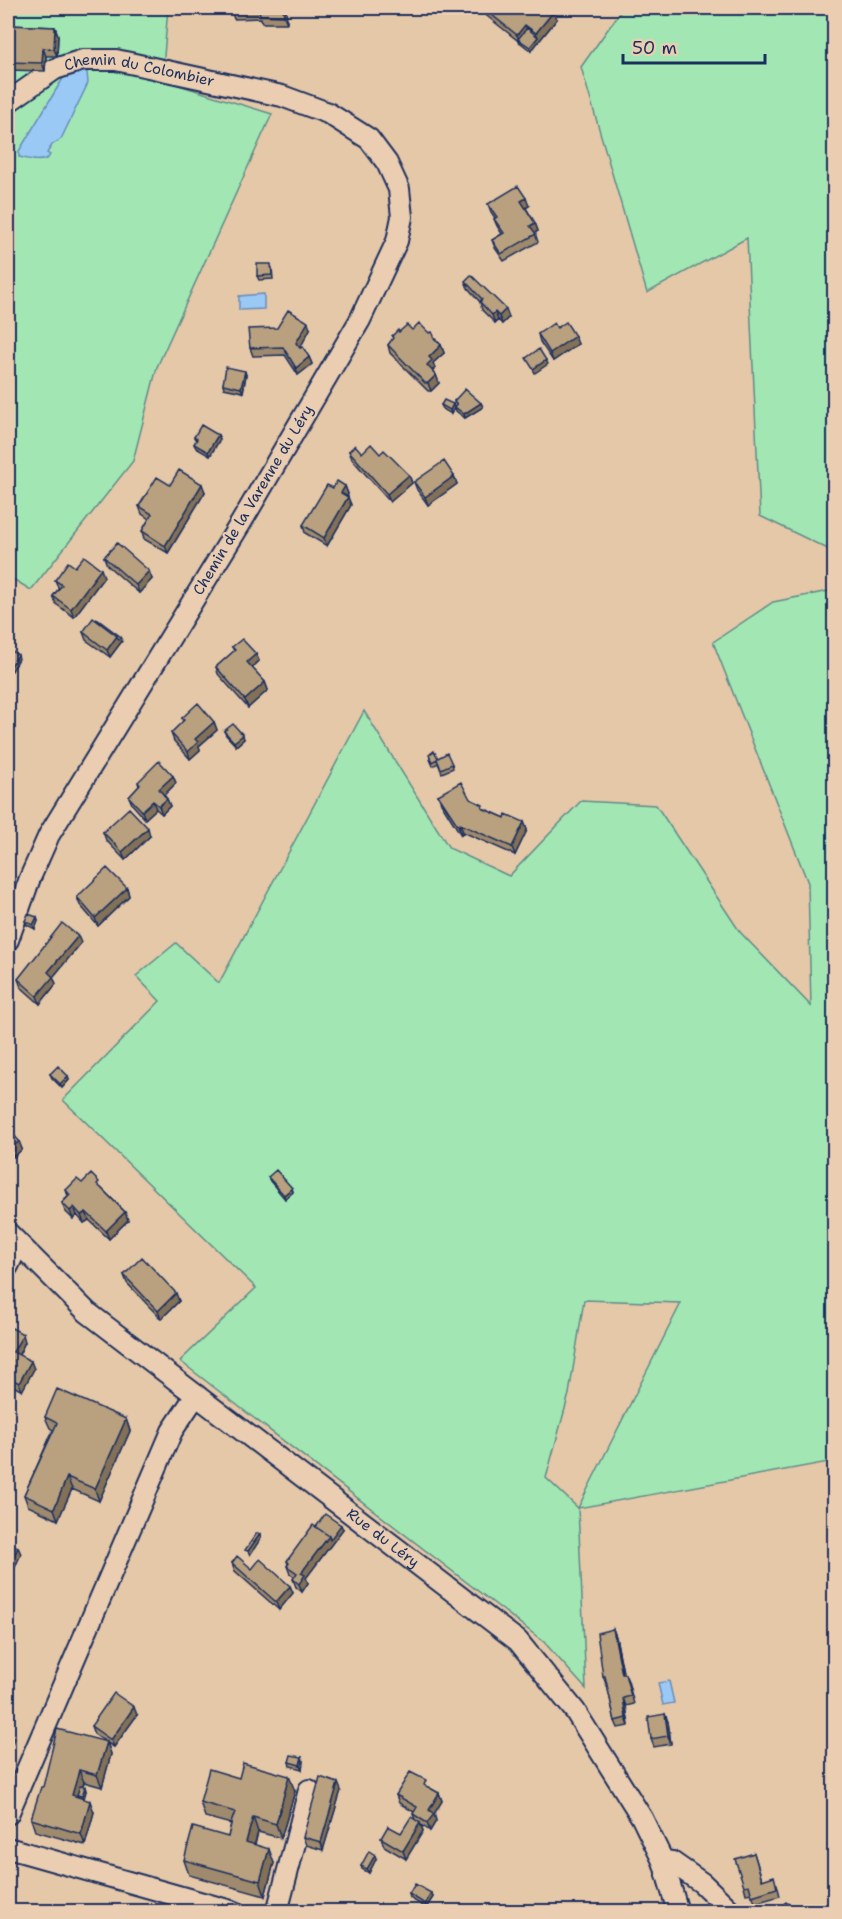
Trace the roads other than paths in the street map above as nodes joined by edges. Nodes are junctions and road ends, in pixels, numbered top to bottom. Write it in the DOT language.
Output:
graph roads {
  1 [pos="282,96"];
  2 [pos="8,102"];
  3 [pos="8,940"];
  4 [pos="13,1239"];
  5 [pos="8,1266"];
  6 [pos="196,1395"];
  7 [pos="309,1790"];
  8 [pos="8,1814"];
  9 [pos="8,1848"];
  10 [pos="663,1861"];
  11 [pos="235,1911"];
  12 [pos="277,1911"];
  13 [pos="678,1911"];
  14 [pos="732,1911"];
  1 -- 2 [label="street, Chemin du Colombier"];
  1 -- 3 [label="street, Chemin de la Varenne du Léry"];
  4 -- 5 [label="street"];
  4 -- 6 [label="street, Rue du Léry"];
  6 -- 8 [label="street"];
  6 -- 10 [label="street, Rue du Léry"];
  7 -- 12 [label="street"];
  9 -- 11 [label="street"];
  10 -- 13 [label="street, Rue du Léry"];
  10 -- 14 [label="street"];
}
